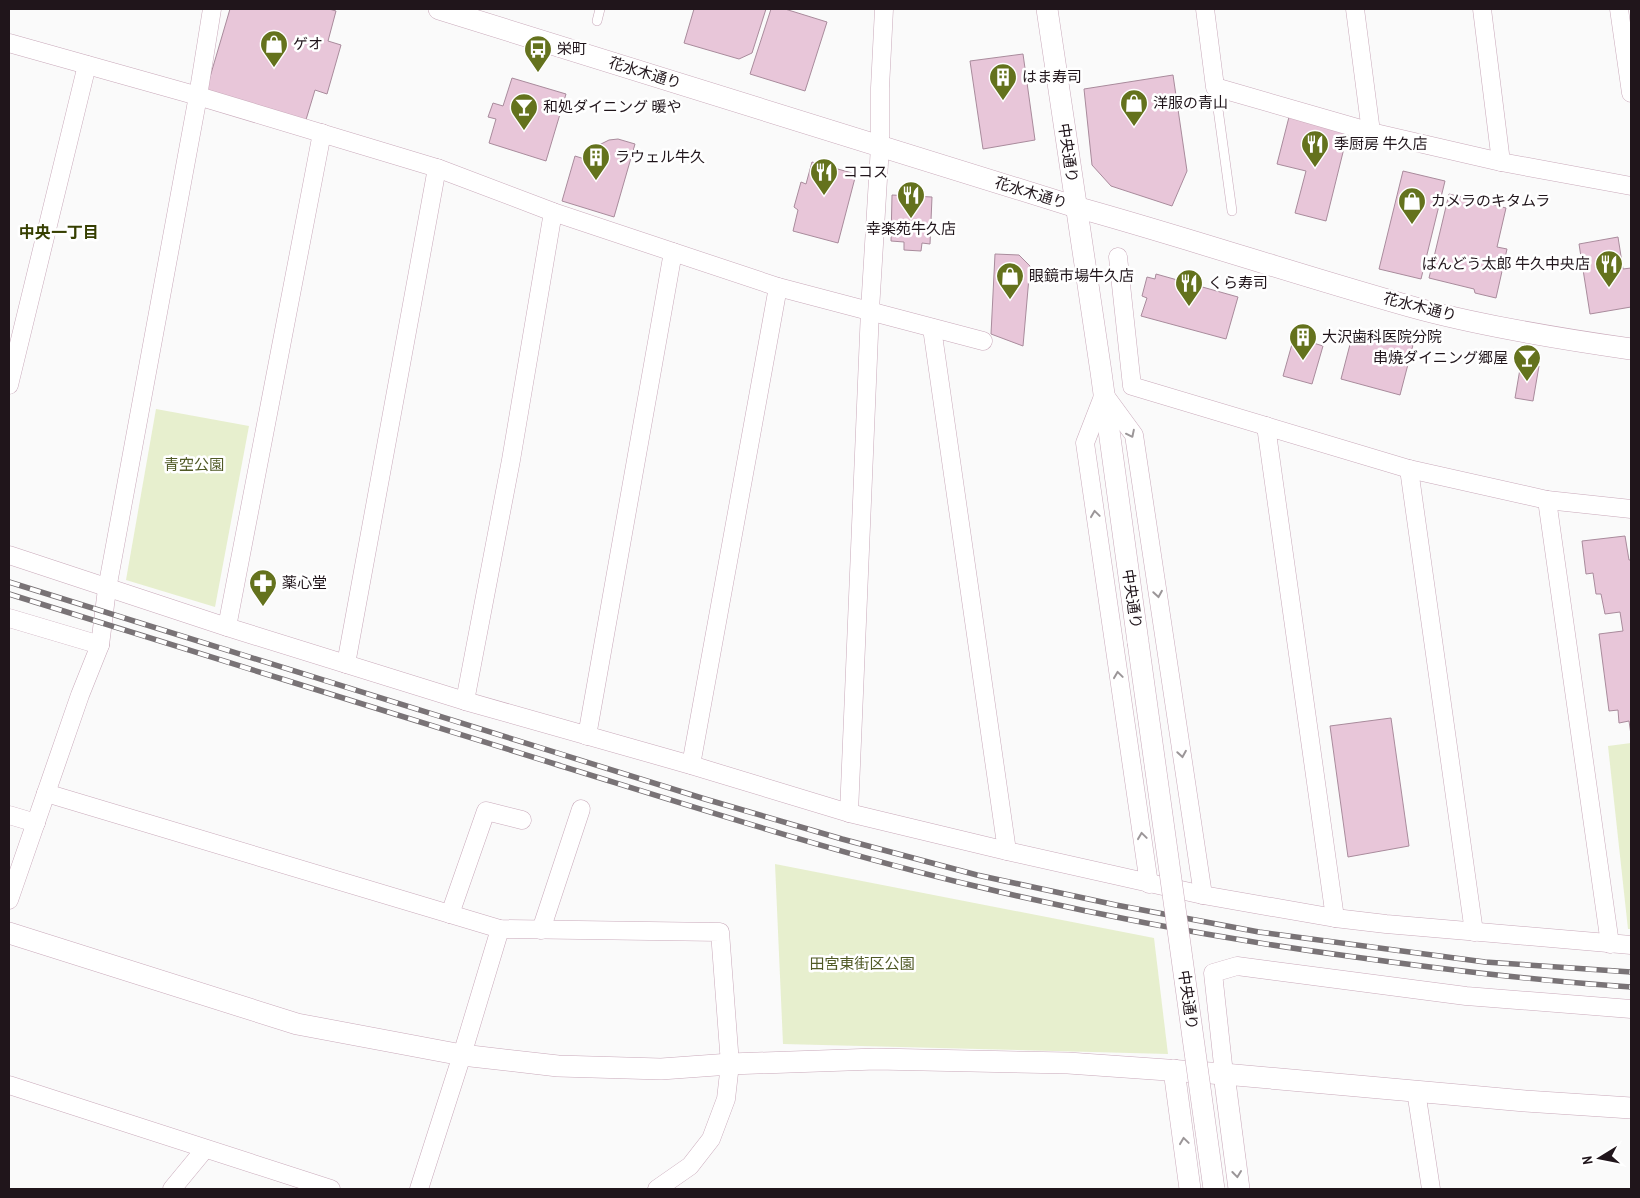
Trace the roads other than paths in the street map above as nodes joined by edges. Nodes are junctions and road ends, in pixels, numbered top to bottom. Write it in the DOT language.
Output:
graph roads {
  1 [pos="212,9"];
  2 [pos="439,9"];
  3 [pos="600,9"];
  4 [pos="884,9"];
  5 [pos="1047,9"];
  6 [pos="1205,9"];
  7 [pos="1355,9"];
  8 [pos="1482,9"];
  9 [pos="1619,9"];
  10 [pos="596,21"];
  11 [pos="9,43"];
  12 [pos="87,65"];
  13 [pos="1215,87"];
  14 [pos="1631,94"];
  15 [pos="198,96"];
  16 [pos="1371,132"];
  17 [pos="322,133"];
  18 [pos="880,146"];
  19 [pos="1502,162"];
  20 [pos="437,168"];
  21 [pos="1631,186"];
  22 [pos="1076,207"];
  23 [pos="1232,211"];
  24 [pos="553,212"];
  25 [pos="673,252"];
  26 [pos="1118,258"];
  27 [pos="778,287"];
  28 [pos="870,310"];
  29 [pos="932,328"];
  30 [pos="983,341"];
  31 [pos="1631,349"];
  32 [pos="9,385"];
  33 [pos="1104,394"];
  34 [pos="1266,426"];
  35 [pos="1409,469"];
  36 [pos="1547,500"];
  37 [pos="1631,509"];
  38 [pos="9,554"];
  39 [pos="107,589"];
  40 [pos="9,618"];
  41 [pos="227,628"];
  42 [pos="100,645"];
  43 [pos="346,664"];
  44 [pos="466,701"];
  45 [pos="587,736"];
  46 [pos="692,765"];
  47 [pos="46,793"];
  48 [pos="581,809"];
  49 [pos="849,813"];
  50 [pos="9,815"];
  51 [pos="522,820"];
  52 [pos="36,823"];
  53 [pos="1008,852"];
  54 [pos="1149,884"];
  55 [pos="1203,895"];
  56 [pos="9,900"];
  57 [pos="450,914"];
  58 [pos="1335,918"];
  59 [pos="500,929"];
  60 [pos="541,930"];
  61 [pos="1474,932"];
  62 [pos="9,933"];
  63 [pos="1610,944"];
  64 [pos="1631,945"];
  65 [pos="1631,1009"];
  66 [pos="462,1055"];
  67 [pos="730,1064"];
  68 [pos="1174,1070"];
  69 [pos="1224,1074"];
  70 [pos="9,1085"];
  71 [pos="1416,1091"];
  72 [pos="1631,1108"];
  73 [pos="205,1149"];
  74 [pos="172,1189"];
  75 [pos="331,1189"];
  76 [pos="419,1189"];
  77 [pos="657,1189"];
  78 [pos="1190,1189"];
  79 [pos="1214,1189"];
  80 [pos="1239,1189"];
  81 [pos="1431,1189"];
  1 -- 15 [label="street"];
  2 -- 18 [label="street, 花水木通り"];
  3 -- 10 [label="lane"];
  4 -- 18 [label="street"];
  5 -- 22 [label="street, 中央通り"];
  6 -- 13 [label="street"];
  7 -- 16 [label="street"];
  8 -- 19 [label="street"];
  9 -- 14 [label="street"];
  11 -- 12 [label="street"];
  12 -- 15 [label="street"];
  12 -- 32 [label="street"];
  13 -- 16 [label="street"];
  13 -- 23 [label="lane"];
  15 -- 17 [label="street"];
  15 -- 39 [label="street"];
  16 -- 19 [label="street"];
  17 -- 20 [label="street"];
  17 -- 41 [label="street"];
  18 -- 22 [label="street, 花水木通り"];
  18 -- 28 [label="street"];
  19 -- 21 [label="street"];
  20 -- 24 [label="street"];
  20 -- 43 [label="street"];
  22 -- 31 [label="street, 花水木通り"];
  22 -- 33 [label="street, 中央通り"];
  24 -- 25 [label="street"];
  24 -- 44 [label="street"];
  25 -- 27 [label="street"];
  25 -- 45 [label="street"];
  26 -- 34 [label="street"];
  27 -- 28 [label="street"];
  27 -- 46 [label="street"];
  28 -- 29 [label="street"];
  28 -- 49 [label="street"];
  29 -- 30 [label="street"];
  29 -- 53 [label="street"];
  54 -- 33 [label="street, one-way"];
  33 -- 55 [label="street, one-way"];
  33 -- 79 [label="street, 中央通り, bridge"];
  34 -- 35 [label="street"];
  34 -- 58 [label="street"];
  35 -- 36 [label="street"];
  35 -- 61 [label="street"];
  36 -- 37 [label="street"];
  36 -- 63 [label="street"];
  38 -- 39 [label="street"];
  39 -- 41 [label="street"];
  39 -- 42 [label="street"];
  40 -- 42 [label="street"];
  41 -- 43 [label="street"];
  42 -- 47 [label="street"];
  43 -- 44 [label="street"];
  44 -- 45 [label="street"];
  45 -- 46 [label="street"];
  46 -- 49 [label="street"];
  47 -- 52 [label="street"];
  47 -- 57 [label="street"];
  48 -- 60 [label="street"];
  49 -- 53 [label="street"];
  50 -- 52 [label="street"];
  51 -- 57 [label="street"];
  52 -- 56 [label="street"];
  53 -- 54 [label="street"];
  54 -- 55 [label="street"];
  55 -- 58 [label="street"];
  57 -- 59 [label="street"];
  58 -- 61 [label="street"];
  59 -- 60 [label="street"];
  59 -- 66 [label="street"];
  60 -- 67 [label="street"];
  61 -- 63 [label="street"];
  62 -- 66 [label="street"];
  63 -- 64 [label="street"];
  65 -- 69 [label="street"];
  66 -- 67 [label="street"];
  66 -- 76 [label="street"];
  67 -- 68 [label="street"];
  67 -- 77 [label="street"];
  68 -- 69 [label="street"];
  78 -- 68 [label="street, one-way"];
  69 -- 71 [label="street"];
  69 -- 80 [label="street, one-way"];
  70 -- 73 [label="street"];
  71 -- 72 [label="street"];
  71 -- 81 [label="street"];
  73 -- 74 [label="street"];
  73 -- 75 [label="street"];
}
